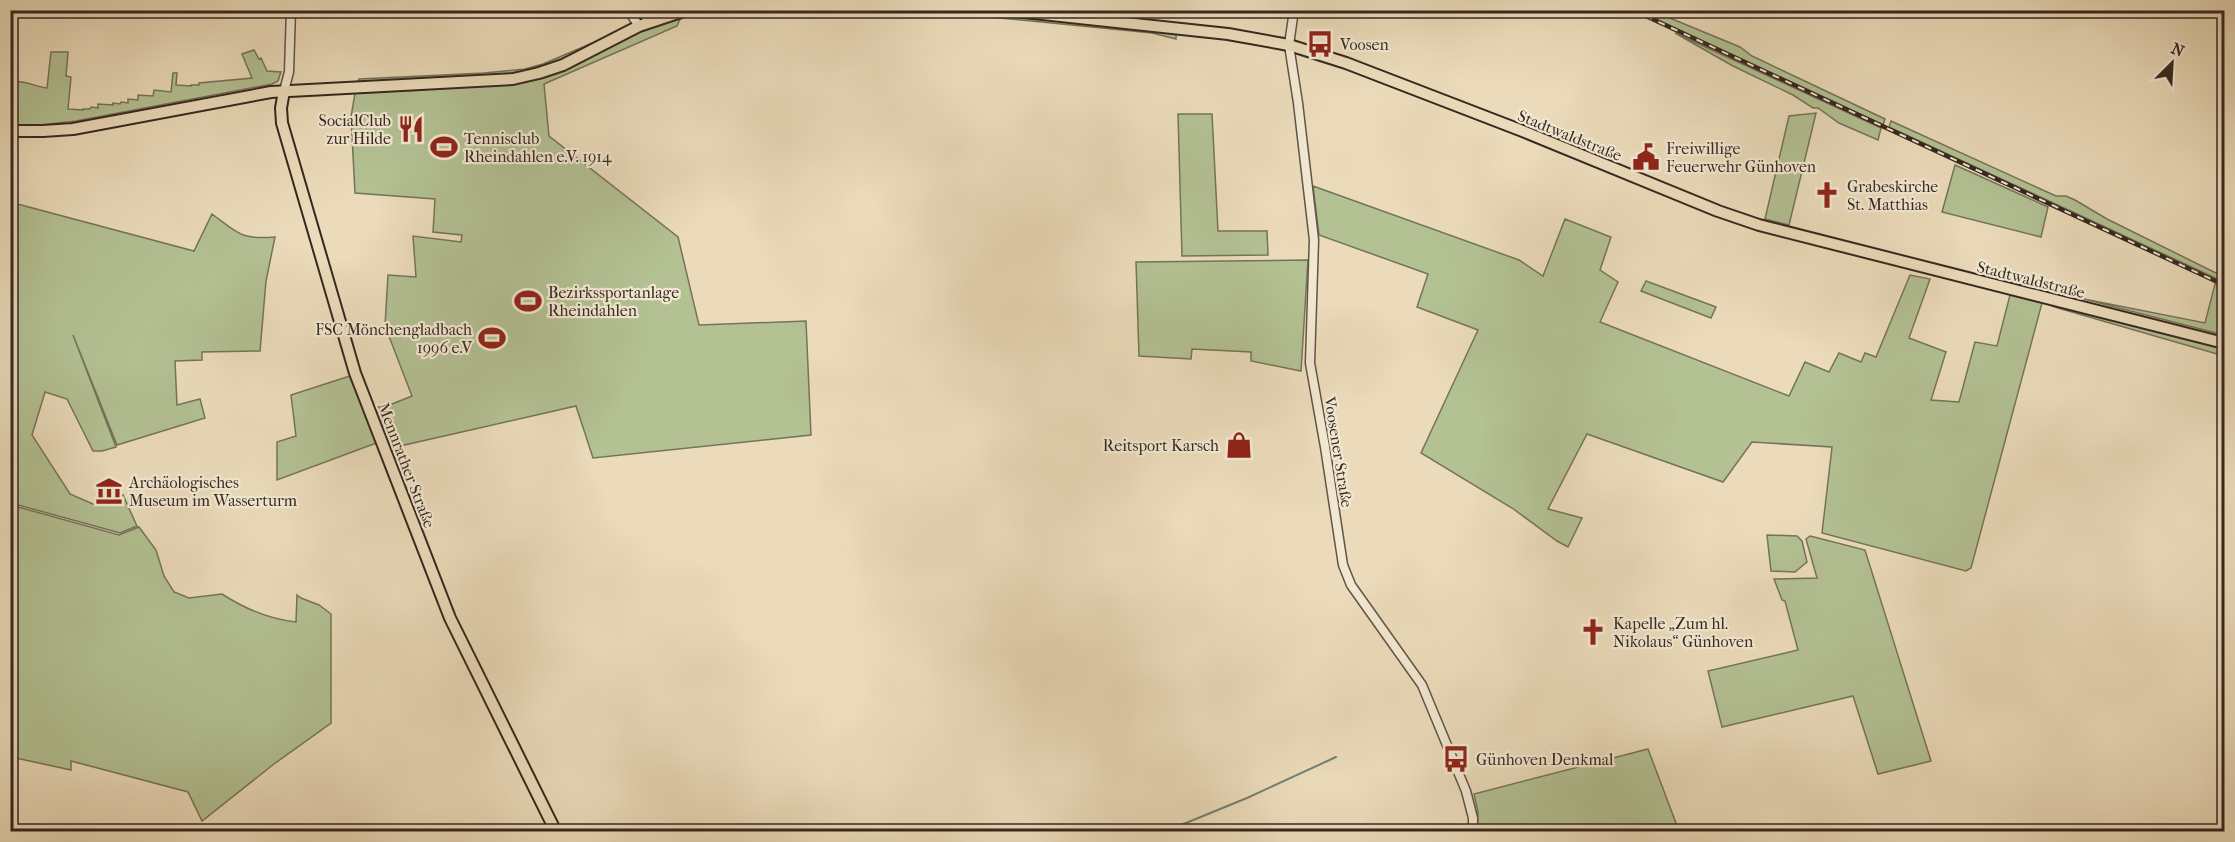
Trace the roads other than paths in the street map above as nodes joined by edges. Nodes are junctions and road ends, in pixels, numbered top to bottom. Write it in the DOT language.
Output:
graph roads {
  1 [pos="291,10"];
  2 [pos="628,10"];
  3 [pos="640,10"];
  4 [pos="687,10"];
  5 [pos="1004,10"];
  6 [pos="1294,10"];
  7 [pos="645,24"];
  8 [pos="1289,45"];
  9 [pos="284,91"];
  10 [pos="10,131"];
  11 [pos="2224,343"];
  12 [pos="556,831"];
  13 [pos="1473,831"];
  1 -- 9 [label="street"];
  2 -- 7 [label="street"];
  3 -- 7 [label="street"];
  4 -- 7 [label="main road"];
  5 -- 8 [label="main road, Stadtwaldstraße"];
  6 -- 8 [label="street"];
  7 -- 9 [label="main road"];
  8 -- 11 [label="main road, Stadtwaldstraße"];
  8 -- 13 [label="street, Voosener Straße"];
  9 -- 10 [label="main road"];
  9 -- 12 [label="main road, Mennrather Straße"];
}
